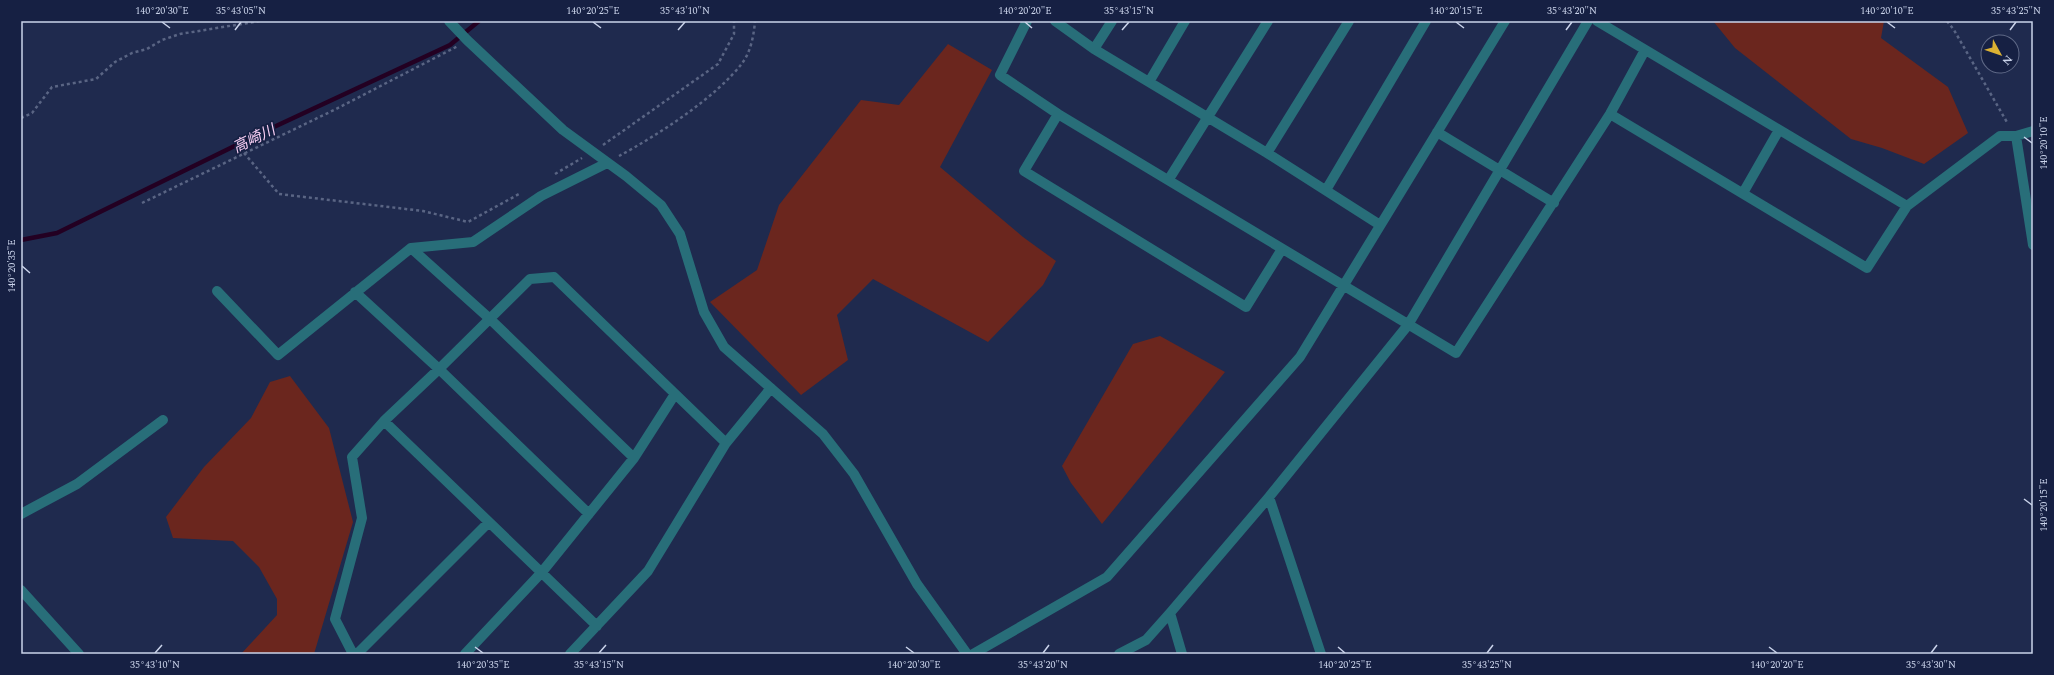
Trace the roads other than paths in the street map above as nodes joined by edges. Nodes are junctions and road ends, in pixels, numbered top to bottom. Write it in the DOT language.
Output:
graph roads {
  1 [pos="449,21"];
  2 [pos="1027,21"];
  3 [pos="1055,21"];
  4 [pos="1112,21"];
  5 [pos="1185,21"];
  6 [pos="1268,21"];
  7 [pos="1349,21"];
  8 [pos="1426,21"];
  9 [pos="1505,21"];
  10 [pos="1588,21"];
  11 [pos="1597,21"];
  12 [pos="1094,49"];
  13 [pos="1645,50"];
  14 [pos="1149,82"];
  15 [pos="1058,114"];
  16 [pos="1610,114"];
  17 [pos="1208,118"];
  18 [pos="1779,130"];
  19 [pos="2033,131"];
  20 [pos="1437,132"];
  21 [pos="2016,136"];
  22 [pos="1267,154"];
  23 [pos="607,163"];
  24 [pos="1499,171"];
  25 [pos="1169,179"];
  26 [pos="1326,190"];
  27 [pos="1743,193"];
  28 [pos="1554,203"];
  29 [pos="1907,206"];
  30 [pos="1380,225"];
  31 [pos="2033,245"];
  32 [pos="411,248"];
  33 [pos="1282,249"];
  34 [pos="1343,286"];
  35 [pos="217,291"];
  36 [pos="354,292"];
  37 [pos="490,319"];
  38 [pos="1408,325"];
  39 [pos="439,369"];
  40 [pos="771,388"];
  41 [pos="675,394"];
  42 [pos="163,420"];
  43 [pos="384,421"];
  44 [pos="726,443"];
  45 [pos="634,458"];
  46 [pos="1269,496"];
  47 [pos="21,514"];
  48 [pos="588,514"];
  49 [pos="489,522"];
  50 [pos="542,572"];
  51 [pos="21,590"];
  52 [pos="1170,613"];
  53 [pos="597,626"];
  54 [pos="79,654"];
  55 [pos="352,654"];
  56 [pos="357,654"];
  57 [pos="464,654"];
  58 [pos="570,654"];
  59 [pos="967,654"];
  60 [pos="973,654"];
  61 [pos="1119,654"];
  62 [pos="1182,654"];
  63 [pos="1322,654"];
  1 -- 23 [label="street"];
  2 -- 15 [label="street"];
  3 -- 12 [label="street"];
  4 -- 12 [label="street"];
  5 -- 14 [label="street"];
  6 -- 17 [label="street"];
  7 -- 22 [label="street"];
  8 -- 26 [label="street"];
  9 -- 20 [label="street"];
  10 -- 24 [label="street"];
  11 -- 13 [label="street"];
  12 -- 14 [label="street"];
  13 -- 16 [label="street"];
  13 -- 18 [label="street"];
  14 -- 17 [label="street"];
  15 -- 25 [label="street"];
  15 -- 33 [label="street"];
  16 -- 27 [label="street"];
  16 -- 28 [label="street"];
  17 -- 22 [label="street"];
  17 -- 25 [label="street"];
  18 -- 27 [label="street"];
  18 -- 29 [label="street"];
  19 -- 21 [label="street"];
  20 -- 24 [label="street"];
  20 -- 30 [label="street"];
  21 -- 29 [label="street"];
  21 -- 31 [label="street"];
  22 -- 26 [label="street"];
  23 -- 32 [label="street"];
  23 -- 40 [label="street"];
  24 -- 28 [label="street"];
  24 -- 38 [label="street"];
  25 -- 33 [label="street"];
  26 -- 30 [label="street"];
  27 -- 29 [label="street"];
  28 -- 38 [label="street"];
  30 -- 34 [label="street"];
  32 -- 36 [label="street"];
  32 -- 37 [label="street"];
  33 -- 34 [label="street"];
  34 -- 38 [label="street"];
  34 -- 60 [label="street"];
  35 -- 36 [label="street"];
  36 -- 39 [label="street"];
  37 -- 39 [label="street"];
  37 -- 41 [label="street"];
  37 -- 45 [label="street"];
  38 -- 46 [label="street"];
  39 -- 43 [label="street"];
  39 -- 48 [label="street"];
  40 -- 44 [label="street"];
  40 -- 59 [label="street"];
  41 -- 44 [label="street"];
  41 -- 45 [label="street"];
  42 -- 47 [label="street"];
  43 -- 49 [label="street"];
  43 -- 55 [label="street"];
  44 -- 53 [label="street"];
  45 -- 48 [label="street"];
  46 -- 52 [label="street"];
  46 -- 63 [label="street"];
  48 -- 50 [label="street"];
  49 -- 50 [label="street"];
  49 -- 56 [label="street"];
  50 -- 53 [label="street"];
  50 -- 57 [label="street"];
  51 -- 54 [label="street"];
  52 -- 61 [label="street"];
  52 -- 62 [label="street"];
  53 -- 58 [label="street"];
}
